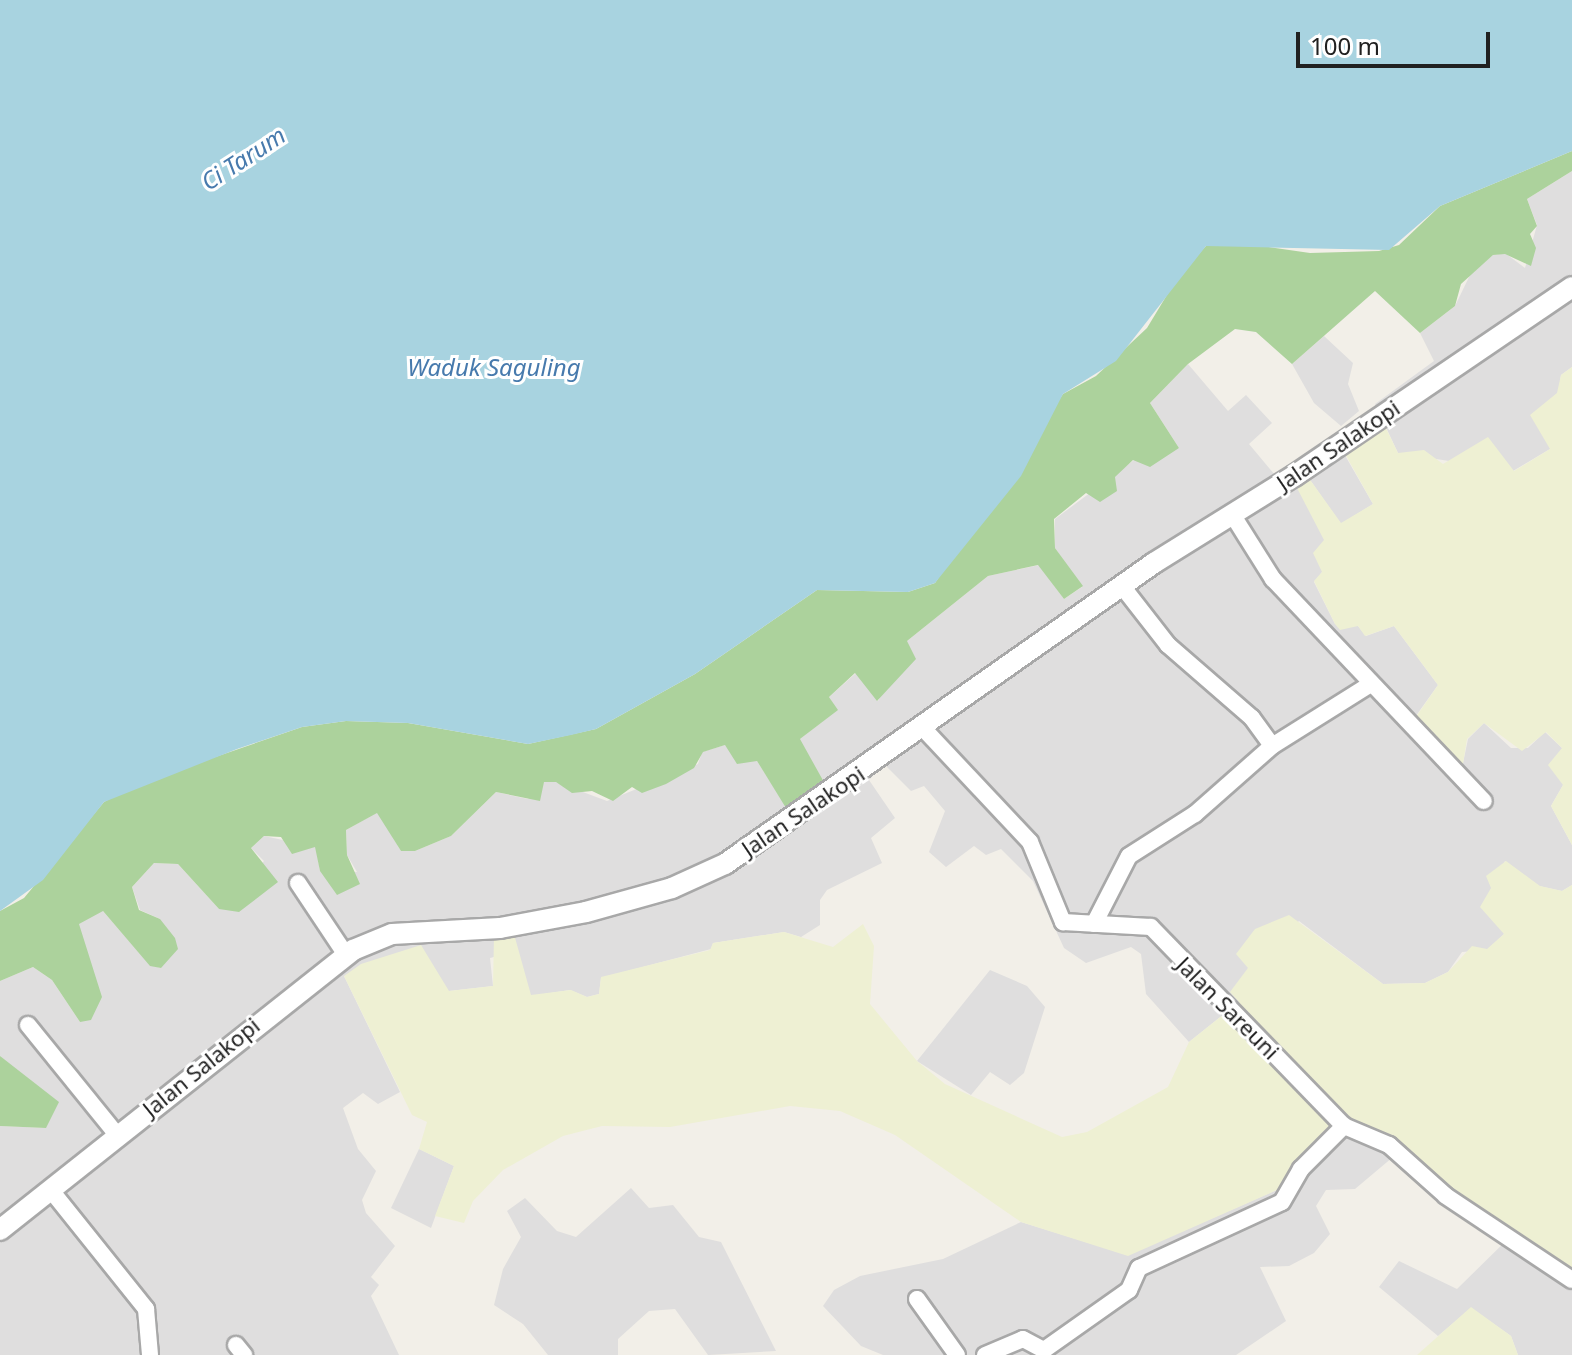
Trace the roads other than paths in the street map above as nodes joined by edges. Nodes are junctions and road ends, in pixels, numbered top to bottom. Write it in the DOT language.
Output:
graph roads {
  1 [pos="1572,287"];
  2 [pos="1232,514"];
  3 [pos="1122,586"];
  4 [pos="1371,684"];
  5 [pos="923,728"];
  6 [pos="1272,746"];
  7 [pos="1484,801"];
  8 [pos="298,883"];
  9 [pos="1094,924"];
  10 [pos="346,955"];
  11 [pos="28,1025"];
  12 [pos="1344,1126"];
  13 [pos="117,1135"];
  14 [pos="50,1189"];
  15 [pos="0,1230"];
  16 [pos="1572,1280"];
  17 [pos="917,1299"];
  18 [pos="150,1355"];
  19 [pos="957,1355"];
  20 [pos="985,1355"];
  1 -- 2 [label="street, Jalan Salakopi"];
  2 -- 3 [label="street, Jalan Salakopi"];
  2 -- 4 [label="street"];
  3 -- 5 [label="street, Jalan Salakopi"];
  3 -- 6 [label="street"];
  4 -- 6 [label="street"];
  4 -- 7 [label="street"];
  5 -- 9 [label="street, Jalan Sareuni"];
  5 -- 10 [label="street, Jalan Salakopi"];
  6 -- 9 [label="street"];
  8 -- 10 [label="street"];
  9 -- 12 [label="street, Jalan Sareuni"];
  10 -- 13 [label="street, Jalan Salakopi"];
  11 -- 13 [label="street"];
  12 -- 16 [label="street, Jalan Sareuni"];
  12 -- 20 [label="street"];
  13 -- 14 [label="street, Jalan Salakopi"];
  14 -- 15 [label="street, Jalan Salakopi"];
  14 -- 18 [label="street"];
  17 -- 19 [label="street"];
}
